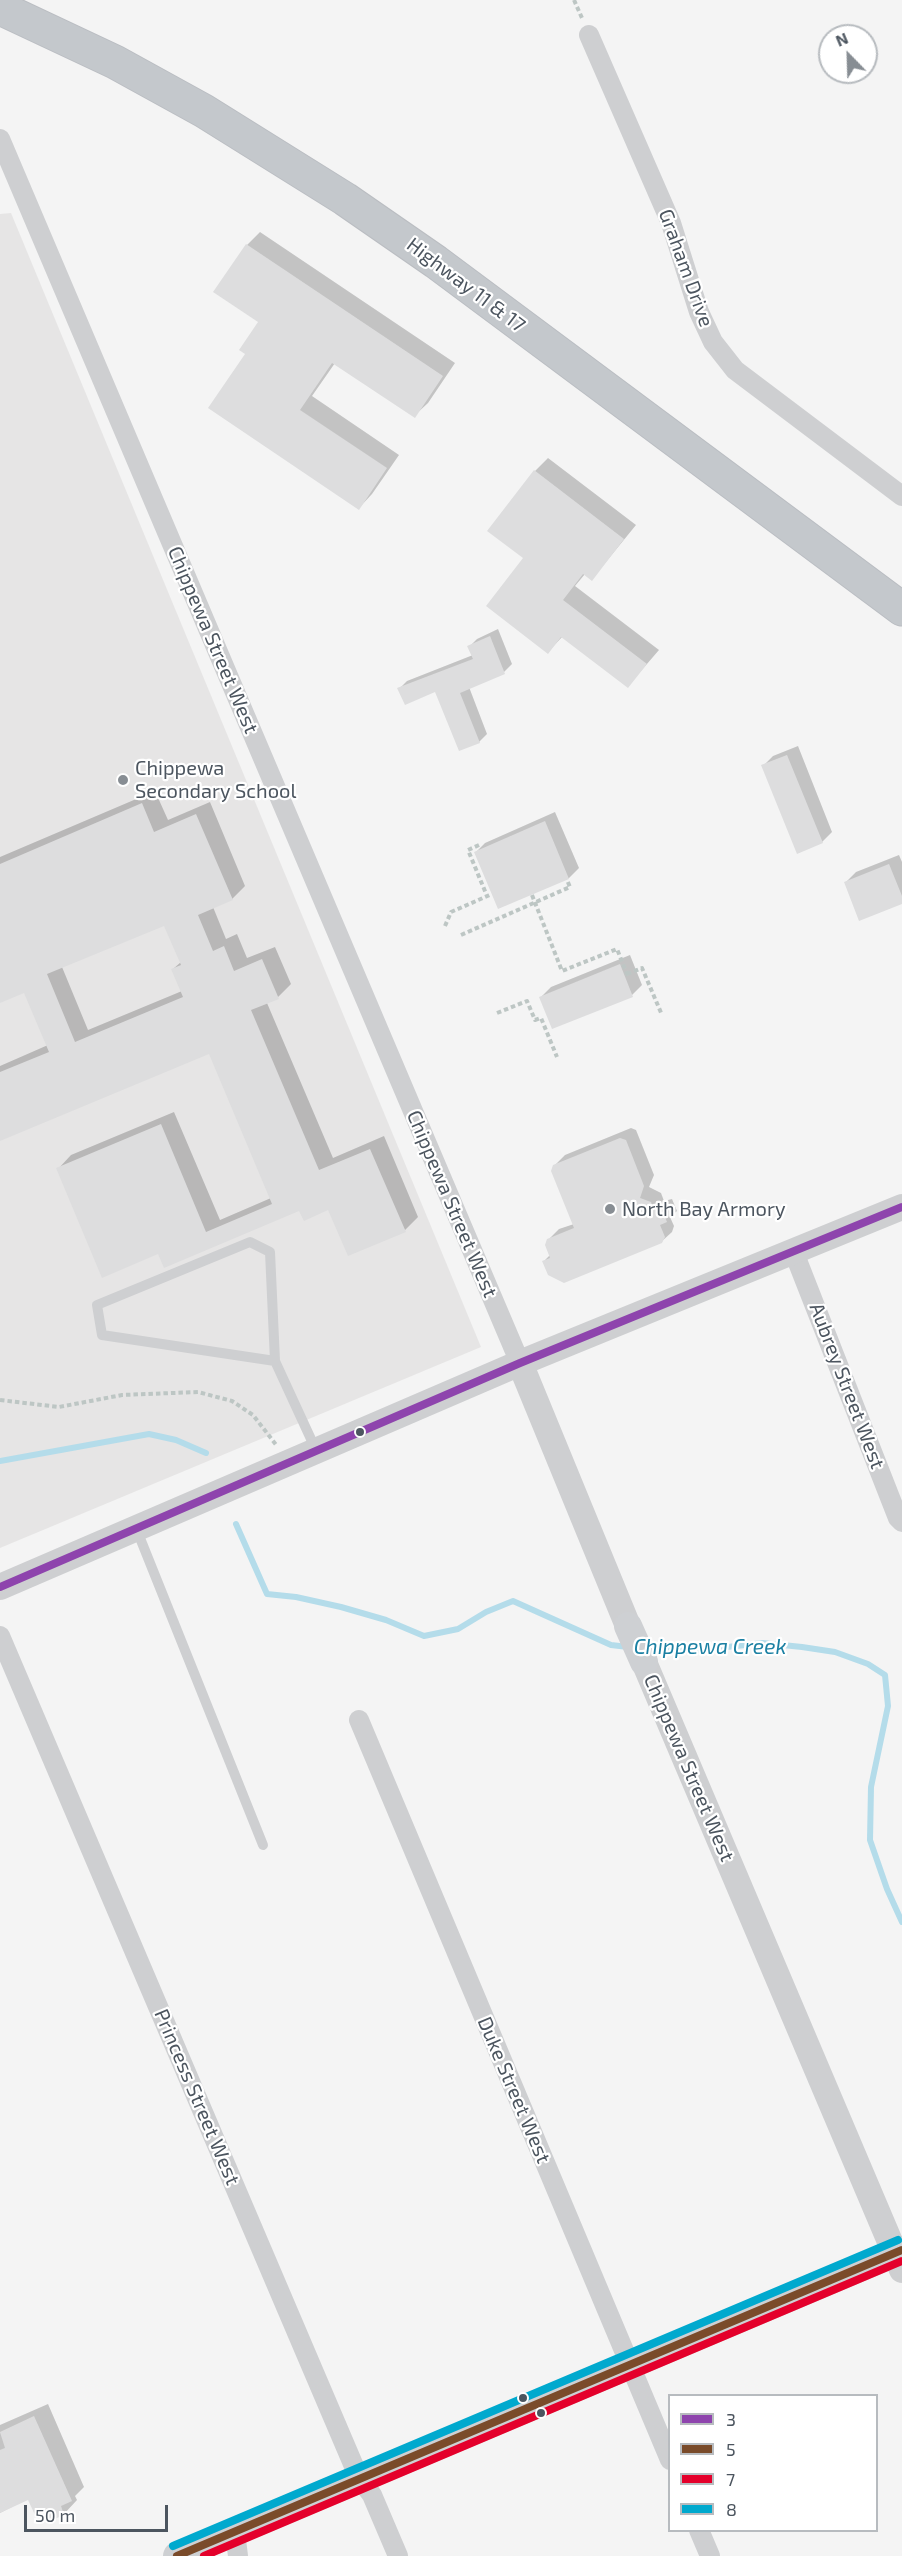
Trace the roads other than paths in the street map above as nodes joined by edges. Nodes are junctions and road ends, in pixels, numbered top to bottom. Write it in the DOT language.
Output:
graph roads {
  1 [pos="19,0"];
  2 [pos="0,8"];
  3 [pos="589,35"];
  4 [pos="75,42"];
  5 [pos="0,139"];
  6 [pos="902,496"];
  7 [pos="902,609"];
  8 [pos="902,1207"];
  9 [pos="793,1250"];
  10 [pos="275,1361"];
  11 [pos="520,1363"];
  12 [pos="316,1450"];
  13 [pos="902,1522"];
  14 [pos="136,1527"];
  15 [pos="0,1587"];
  16 [pos="628,1626"];
  17 [pos="0,1636"];
  18 [pos="644,1662"];
  19 [pos="359,1720"];
  20 [pos="263,1845"];
  21 [pos="900,2258"];
  22 [pos="630,2364"];
  23 [pos="668,2458"];
  24 [pos="359,2478"];
  25 [pos="700,2532"];
  26 [pos="236,2544"];
  27 [pos="177,2556"];
  28 [pos="398,2556"];
  29 [pos="710,2556"];
  1 -- 4 [label="highway"];
  2 -- 4 [label="highway, Highway 11 & 17"];
  3 -- 6 [label="street, Graham Drive"];
  4 -- 7 [label="highway, Highway 11 & 17"];
  5 -- 11 [label="street, Chippewa Street West"];
  8 -- 9 [label="street"];
  9 -- 11 [label="street"];
  9 -- 13 [label="street, Aubrey Street West"];
  10 -- 10 [label="lane"];
  10 -- 12 [label="lane"];
  11 -- 12 [label="street"];
  11 -- 16 [label="street, Chippewa Street West"];
  12 -- 14 [label="street"];
  14 -- 15 [label="street"];
  14 -- 20 [label="lane"];
  16 -- 18 [label="main road, Chippewa Street West"];
  17 -- 24 [label="street, Princess Street West"];
  18 -- 21 [label="street, Chippewa Street West"];
  19 -- 22 [label="street, Duke Street West"];
  21 -- 22 [label="main road"];
  22 -- 23 [label="street, Duke Street West"];
  22 -- 24 [label="main road"];
  24 -- 26 [label="main road"];
  24 -- 28 [label="street, Princess Street West"];
  25 -- 29 [label="street"];
  26 -- 27 [label="main road"];
}
